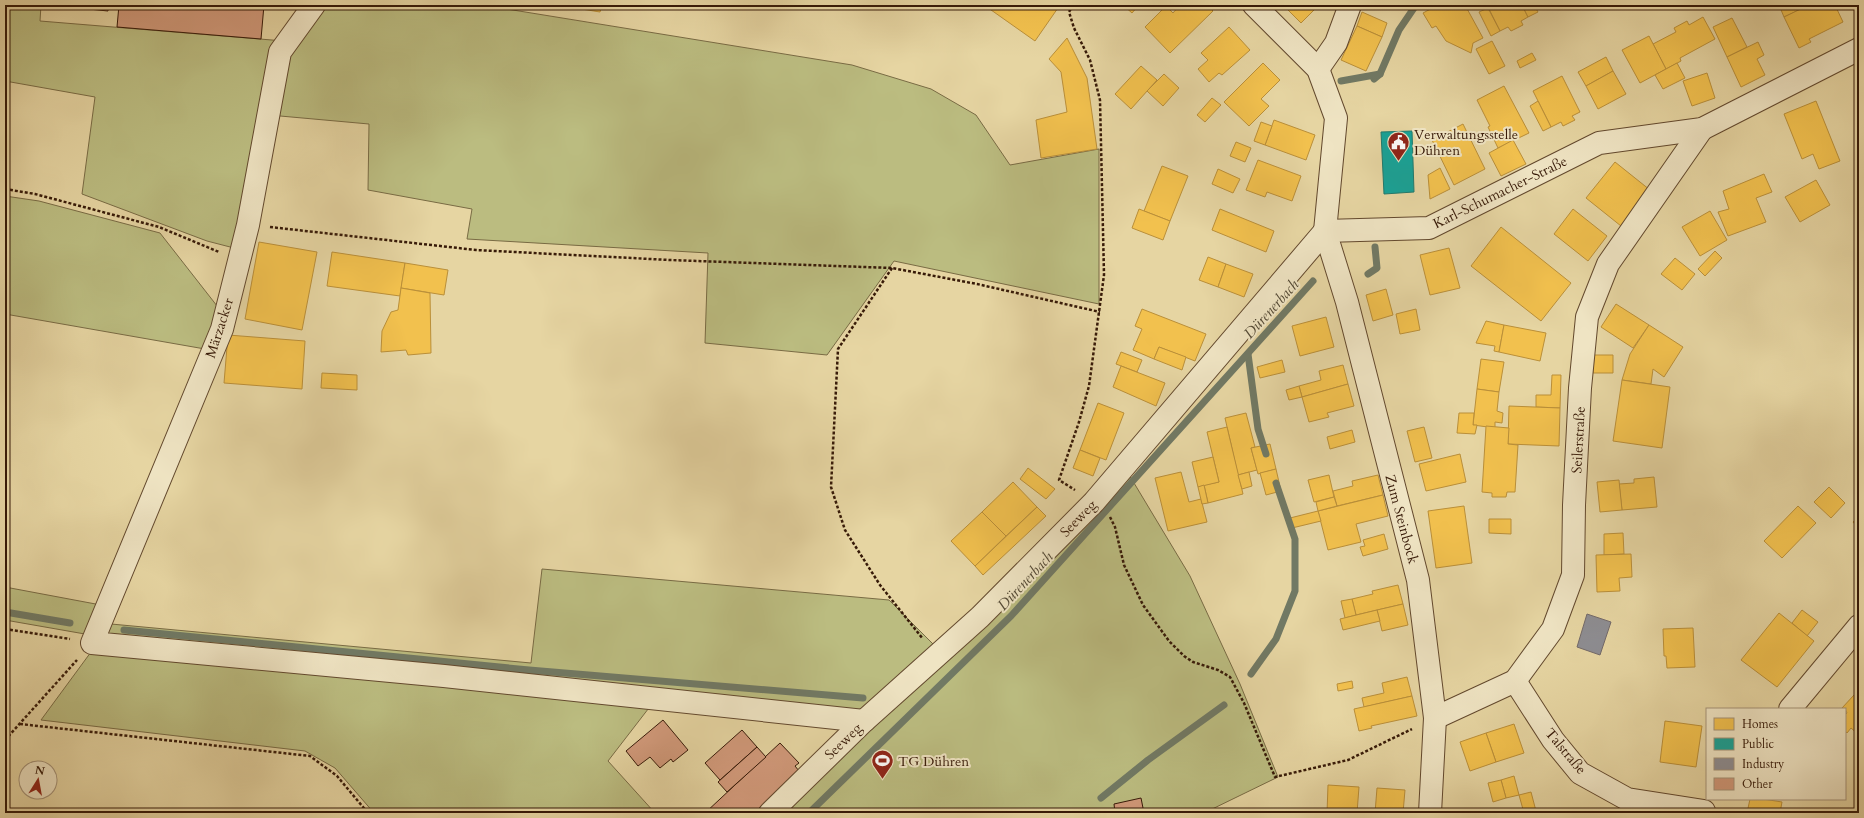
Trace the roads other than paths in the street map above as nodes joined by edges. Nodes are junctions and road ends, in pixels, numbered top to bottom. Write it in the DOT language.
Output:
graph roads {
  1 [pos="314,5"];
  2 [pos="1254,5"];
  3 [pos="1350,5"];
  4 [pos="1859,48"];
  5 [pos="1318,69"];
  6 [pos="1702,129"];
  7 [pos="1326,231"];
  8 [pos="1859,626"];
  9 [pos="1515,681"];
  10 [pos="1791,708"];
  11 [pos="1434,718"];
  12 [pos="864,721"];
  13 [pos="1707,808"];
  14 [pos="770,813"];
  15 [pos="1430,813"];
  1 -- 12 [label="street, Märzacker"];
  2 -- 5 [label="street"];
  3 -- 5 [label="street"];
  4 -- 6 [label="street, Karl-Schumacher-Straße"];
  5 -- 7 [label="street"];
  6 -- 7 [label="street, Karl-Schumacher-Straße"];
  6 -- 9 [label="street, Seilerstraße"];
  7 -- 11 [label="street, Zum Steinbock"];
  7 -- 12 [label="street, Seeweg"];
  8 -- 10 [label="street"];
  9 -- 11 [label="street, Seilerstraße"];
  9 -- 13 [label="street, Talstraße"];
  11 -- 15 [label="street, Zum Steinbock"];
  12 -- 14 [label="street, Seeweg"];
}
